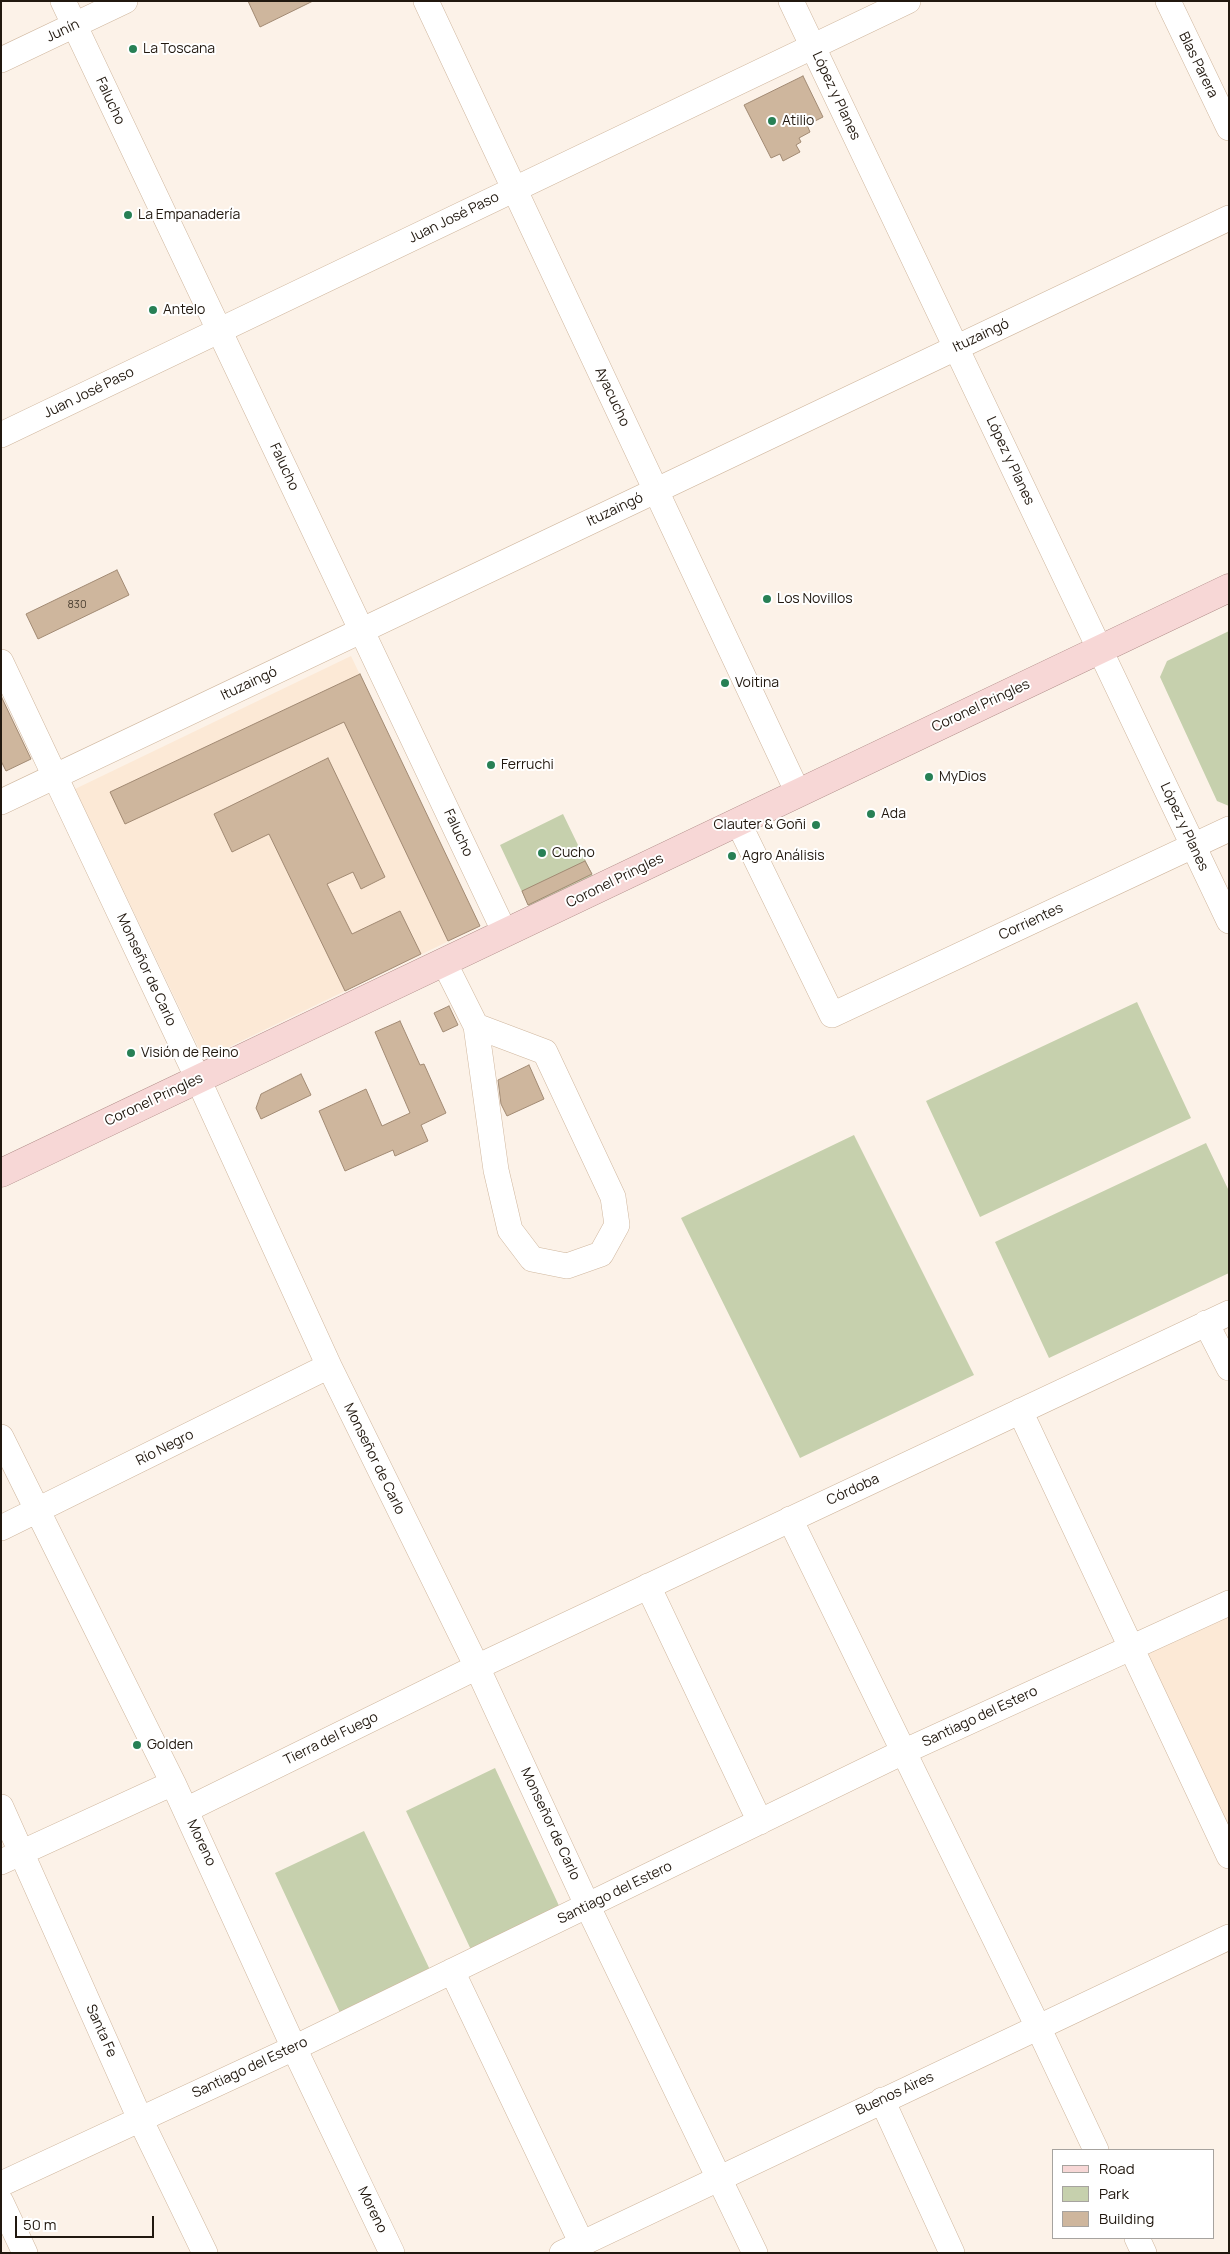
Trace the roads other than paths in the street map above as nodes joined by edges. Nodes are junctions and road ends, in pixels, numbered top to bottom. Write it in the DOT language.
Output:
graph roads {
  1 [pos="63,1"];
  2 [pos="125,1"];
  3 [pos="426,1"];
  4 [pos="791,1"];
  5 [pos="908,1"];
  6 [pos="1168,1"];
  7 [pos="74,25"];
  8 [pos="813,47"];
  9 [pos="1,60"];
  10 [pos="1229,128"];
  11 [pos="514,189"];
  12 [pos="1229,218"];
  13 [pos="219,331"];
  14 [pos="956,348"];
  15 [pos="1,435"];
  16 [pos="656,491"];
  17 [pos="1229,588"];
  18 [pos="362,631"];
  19 [pos="1100,650"];
  20 [pos="1,662"];
  21 [pos="55,776"];
  22 [pos="798,793"];
  23 [pos="1,802"];
  24 [pos="738,822"];
  25 [pos="1229,829"];
  26 [pos="1193,846"];
  27 [pos="1229,922"];
  28 [pos="505,933"];
  29 [pos="444,962"];
  30 [pos="476,1026"];
  31 [pos="198,1079"];
  32 [pos="1,1173"];
  33 [pos="1229,1313"];
  34 [pos="1206,1323"];
  35 [pos="329,1366"];
  36 [pos="1229,1368"];
  37 [pos="1020,1411"];
  38 [pos="1,1438"];
  39 [pos="38,1512"];
  40 [pos="790,1520"];
  41 [pos="1,1528"];
  42 [pos="648,1586"];
  43 [pos="1229,1603"];
  44 [pos="1130,1648"];
  45 [pos="477,1667"];
  46 [pos="903,1752"];
  47 [pos="173,1783"];
  48 [pos="1,1808"];
  49 [pos="186,1810"];
  50 [pos="760,1822"];
  51 [pos="1229,1856"];
  52 [pos="12,1857"];
  53 [pos="588,1907"];
  54 [pos="1229,1936"];
  55 [pos="452,1971"];
  56 [pos="1038,2026"];
  57 [pos="294,2048"];
  58 [pos="882,2100"];
  59 [pos="140,2119"];
  60 [pos="1096,2149"];
  61 [pos="718,2178"];
  62 [pos="1,2184"];
  63 [pos="1,2202"];
  64 [pos="1137,2239"];
  65 [pos="572,2248"];
  66 [pos="25,2253"];
  67 [pos="205,2253"];
  68 [pos="392,2253"];
  69 [pos="755,2253"];
  70 [pos="952,2253"];
  71 [pos="1144,2253"];
  1 -- 7 [label="street, Falucho"];
  2 -- 7 [label="street, Junín"];
  3 -- 11 [label="street, Ayacucho"];
  4 -- 8 [label="street, López y Planes"];
  5 -- 8 [label="street, Juan José Paso"];
  6 -- 10 [label="street, Blas Parera"];
  7 -- 9 [label="street, Junín"];
  7 -- 13 [label="street, Falucho"];
  8 -- 11 [label="street, Juan José Paso"];
  8 -- 14 [label="street, López y Planes"];
  11 -- 13 [label="street, Juan José Paso"];
  11 -- 16 [label="street, Ayacucho"];
  12 -- 14 [label="street, Ituzaingó"];
  13 -- 15 [label="street, Juan José Paso"];
  13 -- 18 [label="street, Falucho"];
  14 -- 16 [label="street, Ituzaingó"];
  14 -- 19 [label="street, López y Planes"];
  16 -- 18 [label="street, Ituzaingó"];
  16 -- 22 [label="street, Ayacucho"];
  17 -- 19 [label="main road, Coronel Pringles"];
  18 -- 21 [label="street, Ituzaingó"];
  18 -- 28 [label="street, Falucho"];
  19 -- 22 [label="main road, Coronel Pringles"];
  19 -- 26 [label="street, López y Planes"];
  20 -- 21 [label="street, Monseñor de Carlo"];
  21 -- 23 [label="street, Ituzaingó"];
  21 -- 31 [label="street, Monseñor de Carlo"];
  22 -- 24 [label="main road, Coronel Pringles"];
  24 -- 26 [label="street, Corrientes"];
  24 -- 28 [label="main road, Coronel Pringles"];
  25 -- 26 [label="street, Corrientes"];
  26 -- 27 [label="street, López y Planes"];
  28 -- 29 [label="main road, Coronel Pringles"];
  29 -- 30 [label="street"];
  29 -- 31 [label="main road, Coronel Pringles"];
  30 -- 30 [label="street"];
  31 -- 32 [label="main road, Coronel Pringles"];
  31 -- 35 [label="street, Monseñor de Carlo"];
  33 -- 34 [label="street, Córdoba"];
  34 -- 36 [label="street"];
  34 -- 37 [label="street, Córdoba"];
  35 -- 39 [label="street, Río Negro"];
  35 -- 45 [label="street, Monseñor de Carlo"];
  37 -- 40 [label="street, Córdoba"];
  37 -- 44 [label="street"];
  38 -- 39 [label="street, Moreno"];
  39 -- 41 [label="street, Río Negro"];
  39 -- 47 [label="street, Moreno"];
  40 -- 42 [label="street, Córdoba"];
  40 -- 46 [label="street"];
  42 -- 45 [label="street, Córdoba"];
  42 -- 50 [label="street"];
  43 -- 44 [label="street, Santiago del Estero"];
  44 -- 46 [label="street, Santiago del Estero"];
  44 -- 51 [label="street"];
  45 -- 49 [label="street, Tierra del Fuego"];
  45 -- 53 [label="street, Monseñor de Carlo"];
  46 -- 50 [label="street, Santiago del Estero"];
  46 -- 56 [label="street"];
  47 -- 49 [label="street, Moreno"];
  47 -- 52 [label="street"];
  48 -- 52 [label="street, Santa Fe"];
  49 -- 57 [label="street, Moreno"];
  50 -- 53 [label="street, Santiago del Estero"];
  52 -- 59 [label="street, Santa Fe"];
  53 -- 55 [label="street, Santiago del Estero"];
  53 -- 61 [label="street, Monseñor de Carlo"];
  54 -- 56 [label="street, Buenos Aires"];
  55 -- 57 [label="street, Santiago del Estero"];
  55 -- 65 [label="street"];
  56 -- 58 [label="street, Buenos Aires"];
  56 -- 60 [label="street"];
  57 -- 59 [label="street, Santiago del Estero"];
  57 -- 68 [label="street, Moreno"];
  58 -- 61 [label="street, Buenos Aires"];
  58 -- 70 [label="street"];
  59 -- 62 [label="street, Santiago del Estero"];
  59 -- 67 [label="street, Santa Fe"];
  61 -- 65 [label="street, Buenos Aires"];
  61 -- 69 [label="street, Monseñor de Carlo"];
  63 -- 66 [label="street"];
  64 -- 71 [label="street"];
}
